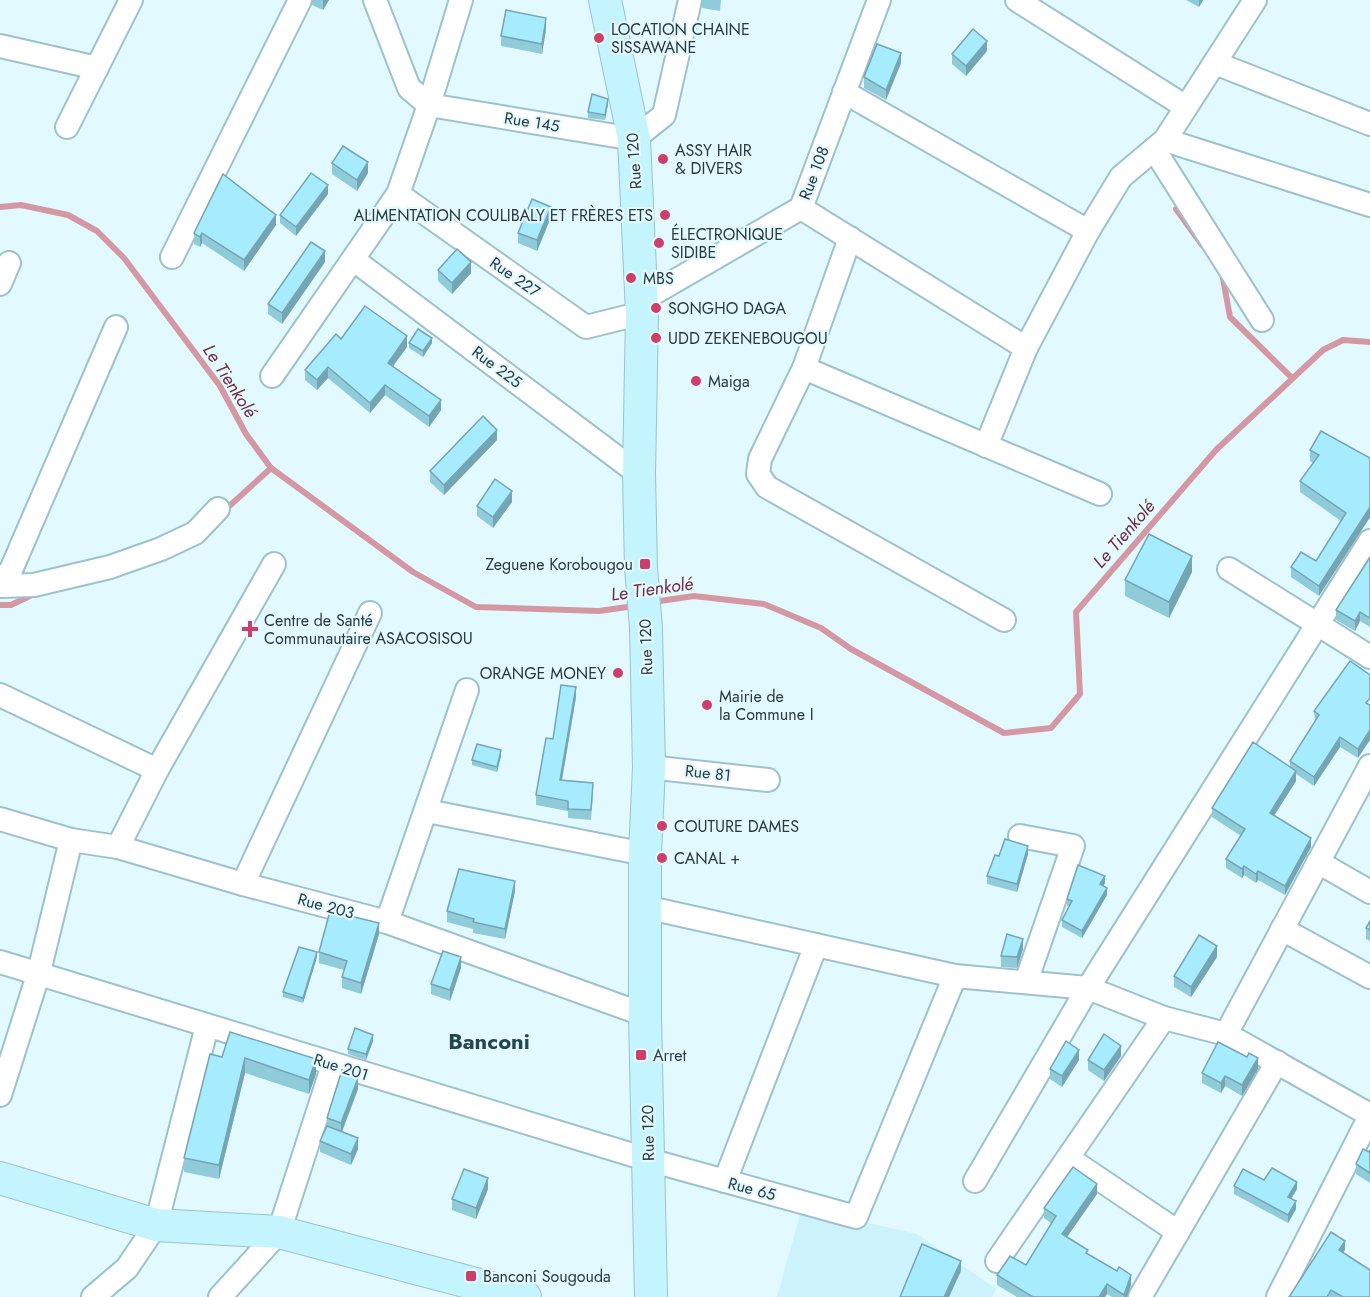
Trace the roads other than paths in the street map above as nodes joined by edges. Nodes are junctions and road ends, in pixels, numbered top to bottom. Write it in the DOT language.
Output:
graph roads {
  1 [pos="131,0"];
  2 [pos="300,0"];
  3 [pos="375,0"];
  4 [pos="461,0"];
  5 [pos="605,0"];
  6 [pos="690,0"];
  7 [pos="879,0"];
  8 [pos="1017,0"];
  9 [pos="1255,0"];
  10 [pos="1046,7"];
  11 [pos="0,46"];
  12 [pos="1215,63"];
  13 [pos="97,68"];
  14 [pos="844,92"];
  15 [pos="429,105"];
  16 [pos="1186,107"];
  17 [pos="1370,124"];
  18 [pos="67,127"];
  19 [pos="634,139"];
  20 [pos="1160,144"];
  21 [pos="398,194"];
  22 [pos="1370,205"];
  23 [pos="801,208"];
  24 [pos="1088,231"];
  25 [pos="850,238"];
  26 [pos="172,257"];
  27 [pos="354,260"];
  28 [pos="9,263"];
  29 [pos="0,284"];
  30 [pos="642,306"];
  31 [pos="1262,320"];
  32 [pos="116,327"];
  33 [pos="1026,348"];
  34 [pos="804,368"];
  35 [pos="272,376"];
  36 [pos="986,446"];
  37 [pos="639,474"];
  38 [pos="1100,494"];
  39 [pos="218,509"];
  40 [pos="1370,541"];
  41 [pos="274,564"];
  42 [pos="1230,569"];
  43 [pos="0,584"];
  44 [pos="370,613"];
  45 [pos="1004,620"];
  46 [pos="1317,624"];
  47 [pos="1370,657"];
  48 [pos="467,690"];
  49 [pos="0,695"];
  50 [pos="1370,766"];
  51 [pos="649,767"];
  52 [pos="157,770"];
  53 [pos="768,780"];
  54 [pos="427,811"];
  55 [pos="0,819"];
  56 [pos="1020,836"];
  57 [pos="71,840"];
  58 [pos="118,847"];
  59 [pos="645,854"];
  60 [pos="1318,862"];
  61 [pos="243,884"];
  62 [pos="1370,892"];
  63 [pos="645,907"];
  64 [pos="387,922"];
  65 [pos="1282,929"];
  66 [pos="816,945"];
  67 [pos="0,962"];
  68 [pos="39,972"];
  69 [pos="955,976"];
  70 [pos="1370,977"];
  71 [pos="1026,982"];
  72 [pos="1088,988"];
  73 [pos="645,1015"];
  74 [pos="1164,1018"];
  75 [pos="207,1026"];
  76 [pos="1226,1034"];
  77 [pos="1277,1062"];
  78 [pos="333,1065"];
  79 [pos="0,1095"];
  80 [pos="1370,1115"];
  81 [pos="1068,1158"];
  82 [pos="649,1161"];
  83 [pos="0,1178"];
  84 [pos="725,1181"];
  85 [pos="975,1181"];
  86 [pos="156,1225"];
  87 [pos="1178,1232"];
  88 [pos="279,1233"];
  89 [pos="997,1261"];
  90 [pos="93,1297"];
  91 [pos="220,1297"];
  92 [pos="525,1297"];
  93 [pos="651,1297"];
  94 [pos="1140,1297"];
  95 [pos="1278,1297"];
  1 -- 13 [label="street"];
  2 -- 26 [label="street"];
  3 -- 15 [label="street"];
  4 -- 15 [label="street"];
  5 -- 19 [label="main road, Rue 120"];
  6 -- 19 [label="street"];
  7 -- 14 [label="street, Rue 108"];
  8 -- 10 [label="street"];
  9 -- 12 [label="street"];
  10 -- 16 [label="street"];
  11 -- 13 [label="street"];
  12 -- 16 [label="street"];
  12 -- 17 [label="street"];
  13 -- 18 [label="street"];
  14 -- 23 [label="street, Rue 108"];
  14 -- 24 [label="street"];
  15 -- 19 [label="street, Rue 145"];
  15 -- 21 [label="street"];
  16 -- 20 [label="street"];
  19 -- 30 [label="main road, Rue 120"];
  20 -- 22 [label="street"];
  20 -- 24 [label="street"];
  20 -- 31 [label="street"];
  21 -- 27 [label="street"];
  21 -- 30 [label="street, Rue 227"];
  23 -- 25 [label="street"];
  23 -- 30 [label="street, Rue 108"];
  24 -- 33 [label="street"];
  25 -- 33 [label="street"];
  25 -- 34 [label="street"];
  27 -- 35 [label="street"];
  27 -- 37 [label="street, Rue 225"];
  28 -- 29 [label="street"];
  30 -- 37 [label="main road, Rue 120"];
  32 -- 43 [label="street"];
  33 -- 36 [label="street"];
  34 -- 36 [label="street"];
  34 -- 45 [label="street"];
  36 -- 38 [label="street"];
  37 -- 51 [label="main road, Rue 120"];
  39 -- 43 [label="street"];
  40 -- 46 [label="street"];
  41 -- 52 [label="street"];
  42 -- 46 [label="street"];
  44 -- 61 [label="street"];
  46 -- 47 [label="street"];
  46 -- 72 [label="street"];
  48 -- 54 [label="street"];
  49 -- 52 [label="street"];
  50 -- 60 [label="street"];
  51 -- 53 [label="street, Rue 81"];
  51 -- 59 [label="main road, Rue 120"];
  52 -- 58 [label="street"];
  54 -- 59 [label="street"];
  54 -- 64 [label="street"];
  55 -- 57 [label="street, Rue 203"];
  56 -- 71 [label="street"];
  57 -- 58 [label="street, Rue 203"];
  57 -- 68 [label="street"];
  58 -- 61 [label="street, Rue 203"];
  59 -- 63 [label="main road, Rue 120"];
  60 -- 62 [label="street"];
  60 -- 65 [label="street"];
  61 -- 64 [label="street, Rue 203"];
  63 -- 66 [label="street"];
  63 -- 73 [label="main road, Rue 120"];
  64 -- 73 [label="street, Rue 203"];
  65 -- 70 [label="street"];
  65 -- 76 [label="street"];
  66 -- 69 [label="street"];
  66 -- 84 [label="street"];
  67 -- 68 [label="street, Rue 201"];
  68 -- 75 [label="street, Rue 201"];
  68 -- 79 [label="street"];
  69 -- 71 [label="street"];
  69 -- 84 [label="street, Rue 65"];
  71 -- 72 [label="street"];
  72 -- 74 [label="street"];
  72 -- 85 [label="street"];
  73 -- 82 [label="main road, Rue 120"];
  74 -- 76 [label="street"];
  74 -- 81 [label="street"];
  75 -- 78 [label="street, Rue 201"];
  75 -- 86 [label="street"];
  76 -- 77 [label="street"];
  77 -- 80 [label="street"];
  77 -- 87 [label="street"];
  78 -- 82 [label="street, Rue 201"];
  78 -- 88 [label="street"];
  80 -- 95 [label="street"];
  81 -- 87 [label="street"];
  81 -- 89 [label="street"];
  82 -- 84 [label="street, Rue 65"];
  82 -- 93 [label="main road, Rue 120"];
  83 -- 86 [label="main road"];
  86 -- 88 [label="main road"];
  86 -- 90 [label="street"];
  87 -- 94 [label="street"];
  88 -- 91 [label="street"];
  88 -- 92 [label="main road"];
}
